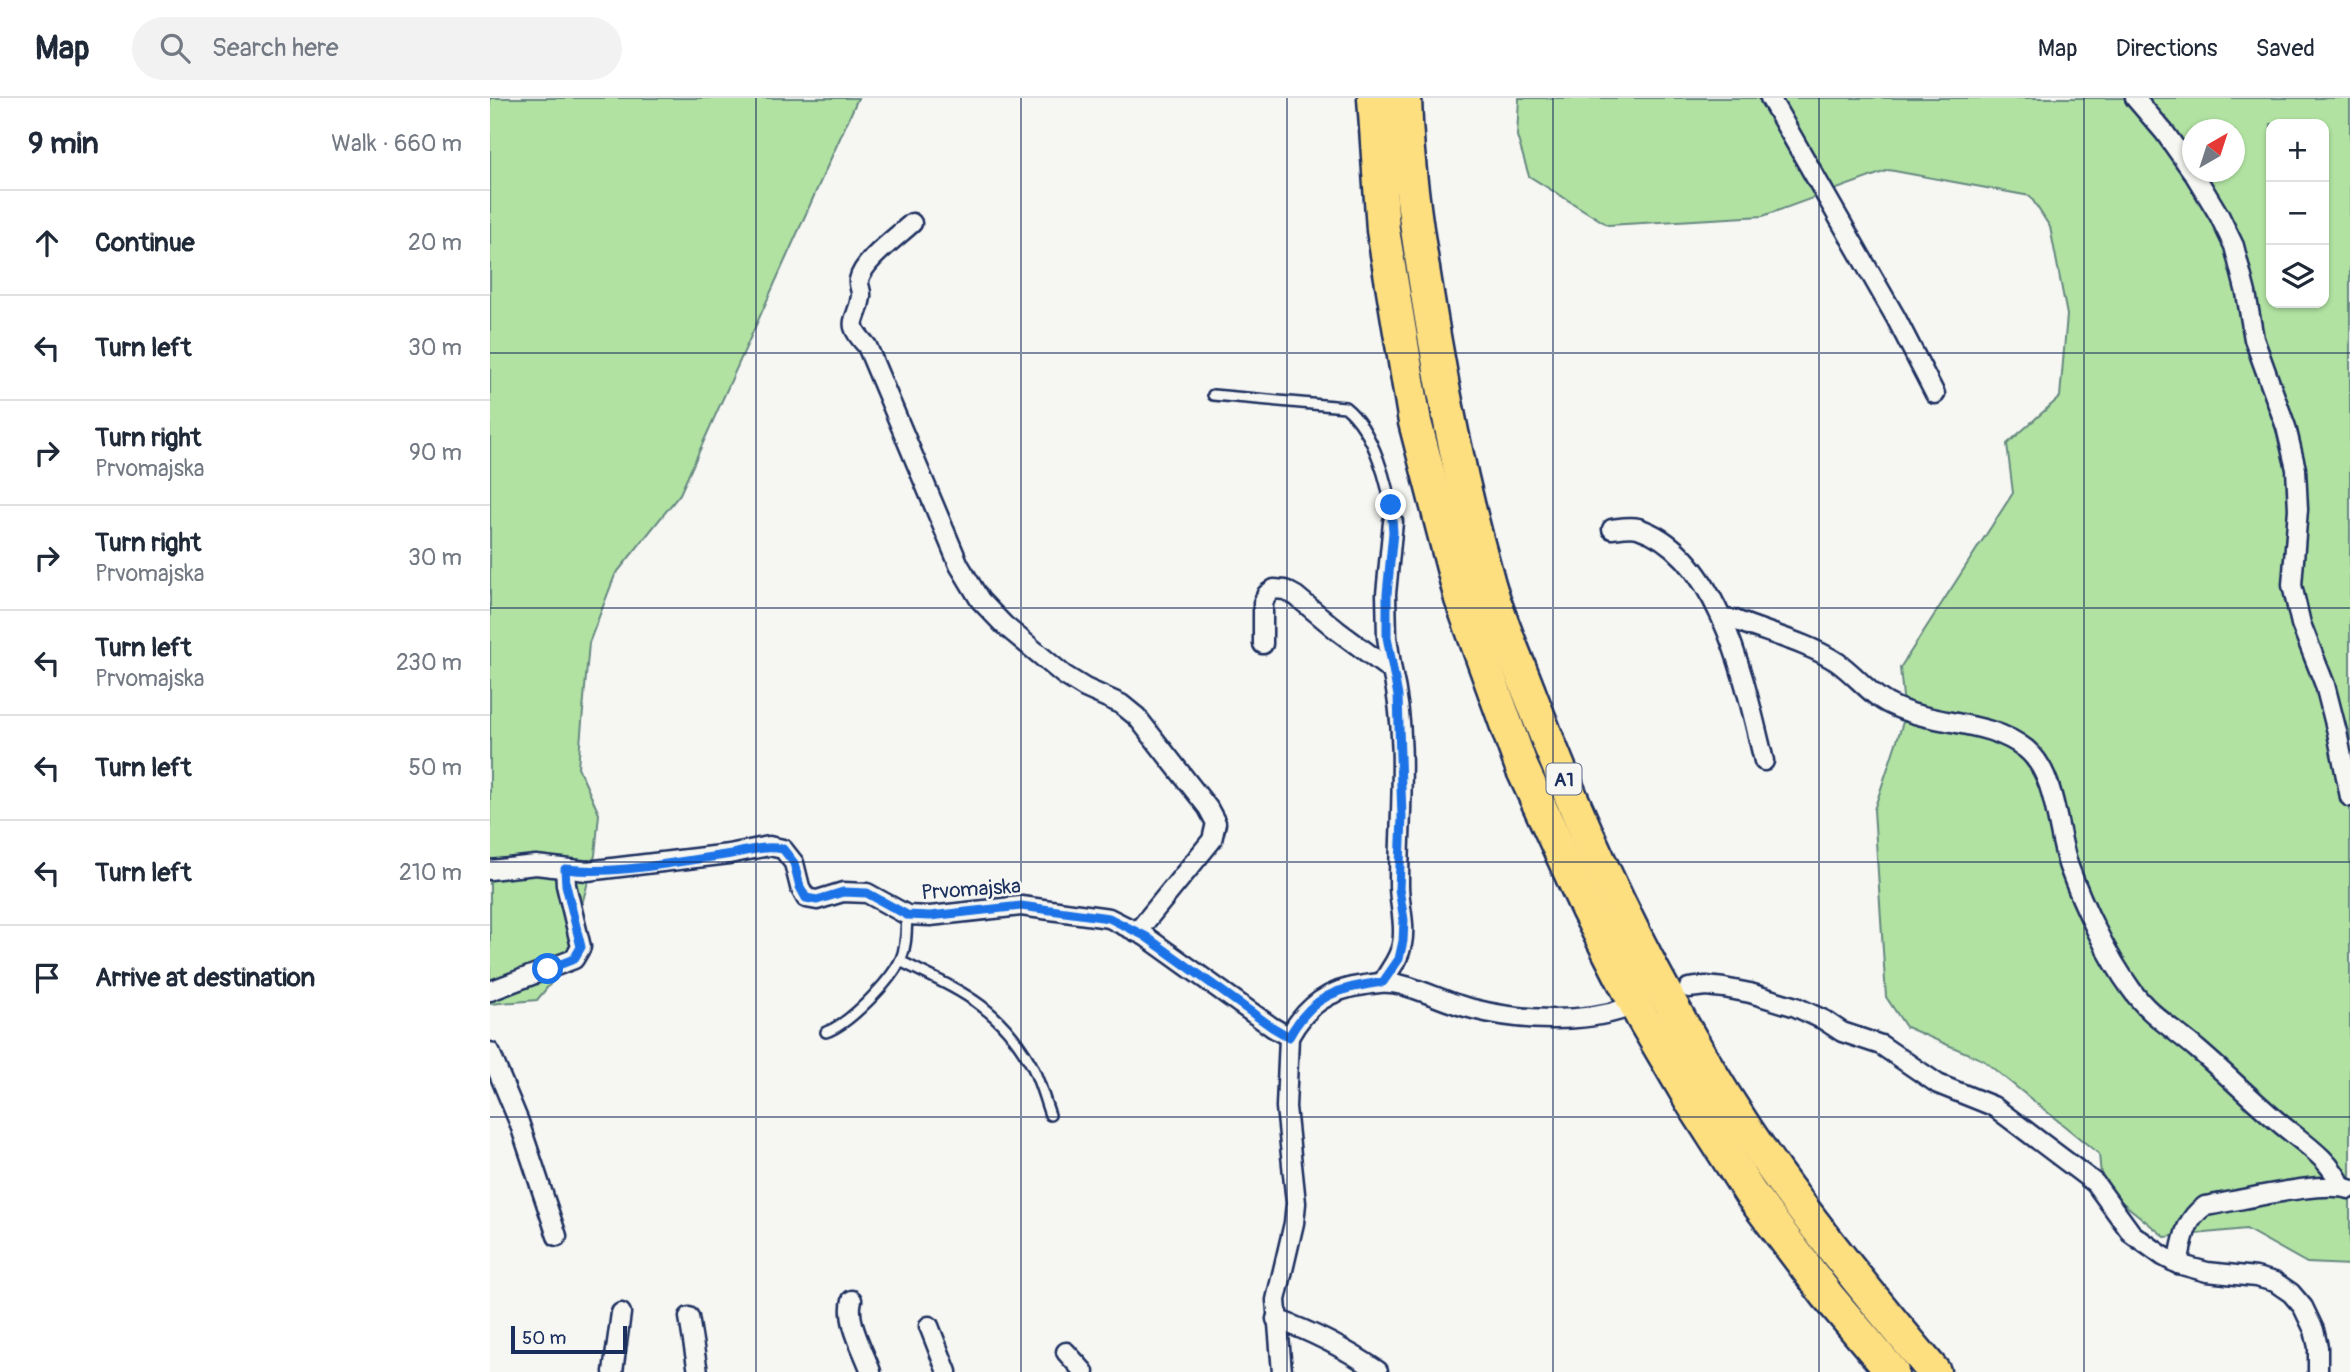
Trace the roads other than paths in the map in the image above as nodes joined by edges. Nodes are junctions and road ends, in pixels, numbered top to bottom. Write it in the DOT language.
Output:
graph roads {
  1 [pos="1374,98"];
  2 [pos="1405,98"];
  3 [pos="1770,98"];
  4 [pos="2134,98"];
  5 [pos="2182,156"];
  6 [pos="2200,182"];
  7 [pos="912,223"];
  8 [pos="1935,394"];
  9 [pos="1213,395"];
  10 [pos="1393,522"];
  11 [pos="1612,529"];
  12 [pos="1723,619"];
  13 [pos="1263,644"];
  14 [pos="1392,671"];
  15 [pos="1763,761"];
  16 [pos="2350,797"];
  17 [pos="565,869"];
  18 [pos="490,870"];
  19 [pos="907,915"];
  20 [pos="1138,932"];
  21 [pos="900,961"];
  22 [pos="1383,982"];
  23 [pos="1689,988"];
  24 [pos="490,991"];
  25 [pos="1627,1008"];
  26 [pos="825,1032"];
  27 [pos="1289,1037"];
  28 [pos="490,1052"];
  29 [pos="1050,1115"];
  30 [pos="2346,1188"];
  31 [pos="557,1236"];
  32 [pos="2178,1264"];
  33 [pos="852,1300"];
  34 [pos="621,1313"];
  35 [pos="690,1317"];
  36 [pos="1276,1319"];
  37 [pos="929,1326"];
  38 [pos="1066,1352"];
  39 [pos="1378,1371"];
  40 [pos="614,1372"];
  41 [pos="698,1372"];
  42 [pos="871,1372"];
  43 [pos="947,1372"];
  44 [pos="1084,1372"];
  45 [pos="1282,1372"];
  46 [pos="1892,1372"];
  47 [pos="1934,1372"];
  48 [pos="2318,1372"];
  1 -- 46 [label="highway, A1"];
  2 -- 47 [label="highway, A1"];
  3 -- 8 [label="street"];
  4 -- 5 [label="street"];
  6 -- 16 [label="street"];
  7 -- 20 [label="street"];
  9 -- 10 [label="lane"];
  10 -- 14 [label="street"];
  11 -- 12 [label="street"];
  12 -- 15 [label="street"];
  12 -- 30 [label="street"];
  13 -- 14 [label="street"];
  14 -- 22 [label="street"];
  17 -- 18 [label="street, Prvomajska"];
  17 -- 19 [label="street, Prvomajska"];
  17 -- 24 [label="street"];
  19 -- 20 [label="street, Prvomajska"];
  19 -- 21 [label="lane"];
  20 -- 27 [label="street, Prvomajska"];
  21 -- 26 [label="lane"];
  21 -- 29 [label="lane"];
  22 -- 25 [label="street"];
  22 -- 27 [label="street"];
  23 -- 32 [label="street"];
  27 -- 36 [label="street"];
  28 -- 31 [label="street"];
  30 -- 32 [label="street"];
  32 -- 48 [label="street"];
  33 -- 42 [label="street"];
  34 -- 40 [label="street"];
  35 -- 41 [label="street"];
  36 -- 39 [label="street"];
  36 -- 45 [label="street"];
  37 -- 43 [label="street"];
  38 -- 44 [label="street"];
}
